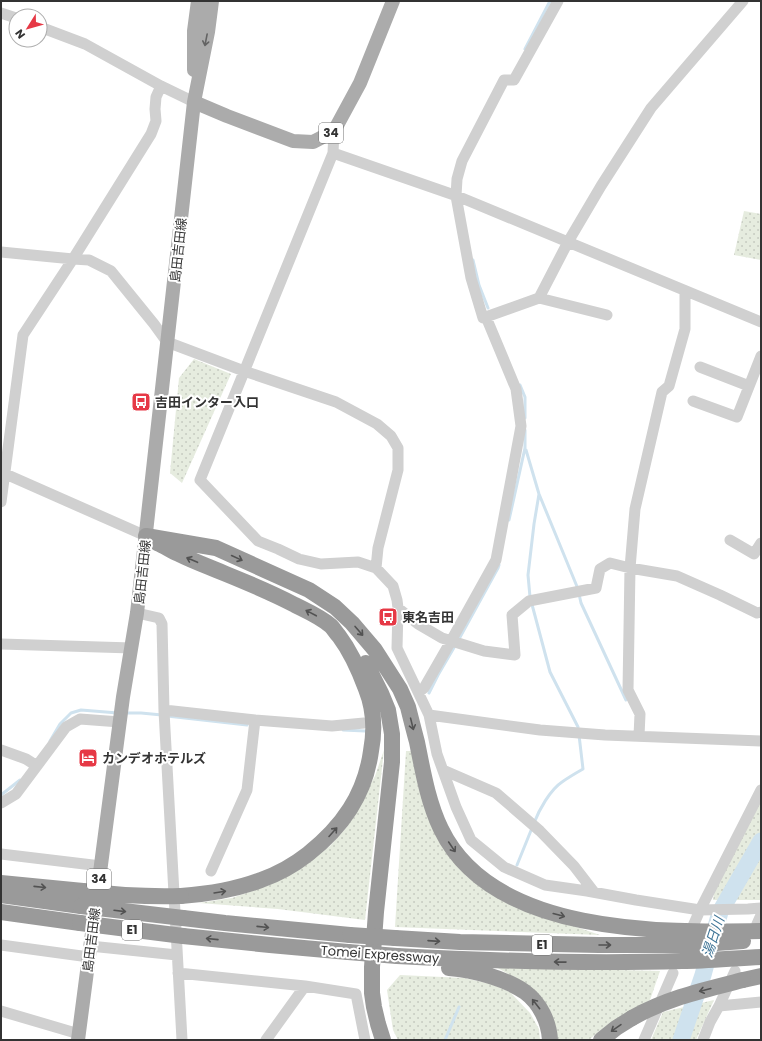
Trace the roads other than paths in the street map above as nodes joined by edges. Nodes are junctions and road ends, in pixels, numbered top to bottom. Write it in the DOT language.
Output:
graph roads {
  1 [pos="198,1"];
  2 [pos="212,1"];
  3 [pos="393,1"];
  4 [pos="558,1"];
  5 [pos="741,2"];
  6 [pos="48,30"];
  7 [pos="161,86"];
  8 [pos="194,102"];
  9 [pos="334,131"];
  10 [pos="333,153"];
  11 [pos="460,197"];
  12 [pos="568,242"];
  13 [pos="1,252"];
  14 [pos="73,259"];
  15 [pos="685,290"];
  16 [pos="539,298"];
  17 [pos="607,315"];
  18 [pos="486,317"];
  19 [pos="761,322"];
  20 [pos="167,342"];
  21 [pos="761,356"];
  22 [pos="700,367"];
  23 [pos="244,371"];
  24 [pos="749,386"];
  25 [pos="693,400"];
  26 [pos="3,473"];
  27 [pos="1,502"];
  28 [pos="146,536"];
  29 [pos="730,540"];
  30 [pos="761,543"];
  31 [pos="376,568"];
  32 [pos="630,568"];
  33 [pos="398,608"];
  34 [pos="761,612"];
  35 [pos="137,613"];
  36 [pos="332,627"];
  37 [pos="451,641"];
  38 [pos="1,644"];
  39 [pos="132,648"];
  40 [pos="384,664"];
  41 [pos="418,692"];
  42 [pos="164,710"];
  43 [pos="429,715"];
  44 [pos="120,720"];
  45 [pos="364,723"];
  46 [pos="255,724"];
  47 [pos="639,736"];
  48 [pos="761,741"];
  49 [pos="1,750"];
  50 [pos="33,764"];
  51 [pos="443,770"];
  52 [pos="761,790"];
  53 [pos="1,804"];
  54 [pos="1,854"];
  55 [pos="101,866"];
  56 [pos="211,871"];
  57 [pos="1,883"];
  58 [pos="594,892"];
  59 [pos="1,895"];
  60 [pos="82,899"];
  61 [pos="761,908"];
  62 [pos="702,910"];
  63 [pos="1,912"];
  64 [pos="754,928"];
  65 [pos="693,934"];
  66 [pos="761,940"];
  67 [pos="1,945"];
  68 [pos="90,951"];
  69 [pos="177,955"];
  70 [pos="761,957"];
  71 [pos="396,960"];
  72 [pos="678,967"];
  73 [pos="738,970"];
  74 [pos="178,972"];
  75 [pos="761,976"];
  76 [pos="305,986"];
  77 [pos="761,1002"];
  78 [pos="719,1006"];
  79 [pos="1,1011"];
  80 [pos="79,1037"];
  81 [pos="182,1040"];
  82 [pos="266,1040"];
  83 [pos="365,1040"];
  84 [pos="383,1040"];
  85 [pos="391,1040"];
  86 [pos="550,1040"];
  87 [pos="601,1040"];
  88 [pos="644,1040"];
  89 [pos="703,1040"];
  1 -- 8 [label="main road, 島田吉田線 / 34"];
  2 -- 8 [label="main road, 島田吉田線 / 34, one-way"];
  3 -- 9 [label="main road, 34"];
  4 -- 11 [label="street"];
  5 -- 12 [label="street"];
  6 -- 7 [label="street"];
  7 -- 8 [label="street"];
  7 -- 14 [label="street"];
  8 -- 9 [label="main road, 34"];
  8 -- 20 [label="main road, 島田吉田線 / 34"];
  9 -- 10 [label="street"];
  10 -- 11 [label="street"];
  10 -- 23 [label="street"];
  11 -- 12 [label="street"];
  11 -- 18 [label="street"];
  12 -- 15 [label="street"];
  12 -- 16 [label="street"];
  13 -- 14 [label="street"];
  14 -- 20 [label="street"];
  14 -- 26 [label="street"];
  15 -- 19 [label="street"];
  15 -- 32 [label="street"];
  16 -- 17 [label="street"];
  16 -- 18 [label="street"];
  18 -- 37 [label="street"];
  20 -- 23 [label="street"];
  20 -- 28 [label="main road, 島田吉田線 / 34"];
  21 -- 24 [label="street"];
  22 -- 24 [label="street"];
  23 -- 31 [label="street"];
  23 -- 31 [label="street"];
  24 -- 25 [label="street"];
  26 -- 27 [label="street"];
  26 -- 28 [label="street"];
  28 -- 35 [label="main road, 島田吉田線 / 34"];
  36 -- 28 [label="highway, one-way"];
  28 -- 40 [label="highway, one-way"];
  29 -- 30 [label="street"];
  31 -- 33 [label="street"];
  32 -- 34 [label="street"];
  32 -- 37 [label="street"];
  32 -- 47 [label="street"];
  33 -- 37 [label="street"];
  33 -- 41 [label="street"];
  35 -- 39 [label="main road, 島田吉田線 / 34"];
  35 -- 42 [label="street"];
  60 -- 36 [label="highway, one-way, bridge"];
  36 -- 84 [label="highway"];
  37 -- 41 [label="street"];
  38 -- 39 [label="street"];
  39 -- 44 [label="main road, 島田吉田線 / 34"];
  40 -- 65 [label="highway, one-way"];
  40 -- 85 [label="highway"];
  41 -- 43 [label="street"];
  42 -- 46 [label="street"];
  42 -- 69 [label="street"];
  43 -- 47 [label="street"];
  43 -- 51 [label="street"];
  44 -- 50 [label="street"];
  44 -- 55 [label="main road, 島田吉田線 / 34"];
  45 -- 46 [label="street"];
  46 -- 56 [label="street"];
  47 -- 48 [label="street"];
  49 -- 50 [label="street"];
  50 -- 53 [label="street"];
  51 -- 58 [label="street"];
  51 -- 58 [label="street"];
  52 -- 62 [label="street"];
  54 -- 55 [label="street"];
  55 -- 68 [label="main road, 島田吉田線 / 34"];
  57 -- 60 [label="highway, one-way"];
  58 -- 62 [label="street"];
  59 -- 60 [label="highway, Tomei Expressway / E1"];
  60 -- 65 [label="highway, Tomei Expressway / E1, one-way, bridge"];
  61 -- 62 [label="street"];
  62 -- 65 [label="street"];
  71 -- 63 [label="highway, Tomei Expressway / E1, one-way, bridge"];
  64 -- 65 [label="highway"];
  64 -- 66 [label="highway"];
  67 -- 68 [label="street"];
  68 -- 69 [label="street"];
  68 -- 80 [label="main road, 島田吉田線 / 34"];
  69 -- 74 [label="street"];
  70 -- 73 [label="highway, Tomei Expressway / E1"];
  72 -- 71 [label="highway, Tomei Expressway / E1, one-way"];
  86 -- 71 [label="highway, one-way"];
  72 -- 73 [label="highway, Tomei Expressway / E1"];
  72 -- 88 [label="street"];
  73 -- 75 [label="highway"];
  73 -- 78 [label="street"];
  73 -- 87 [label="highway, one-way, bridge"];
  74 -- 76 [label="street"];
  74 -- 81 [label="street"];
  76 -- 82 [label="street"];
  76 -- 83 [label="street"];
  77 -- 78 [label="street"];
  78 -- 89 [label="street"];
  79 -- 80 [label="street"];
}
